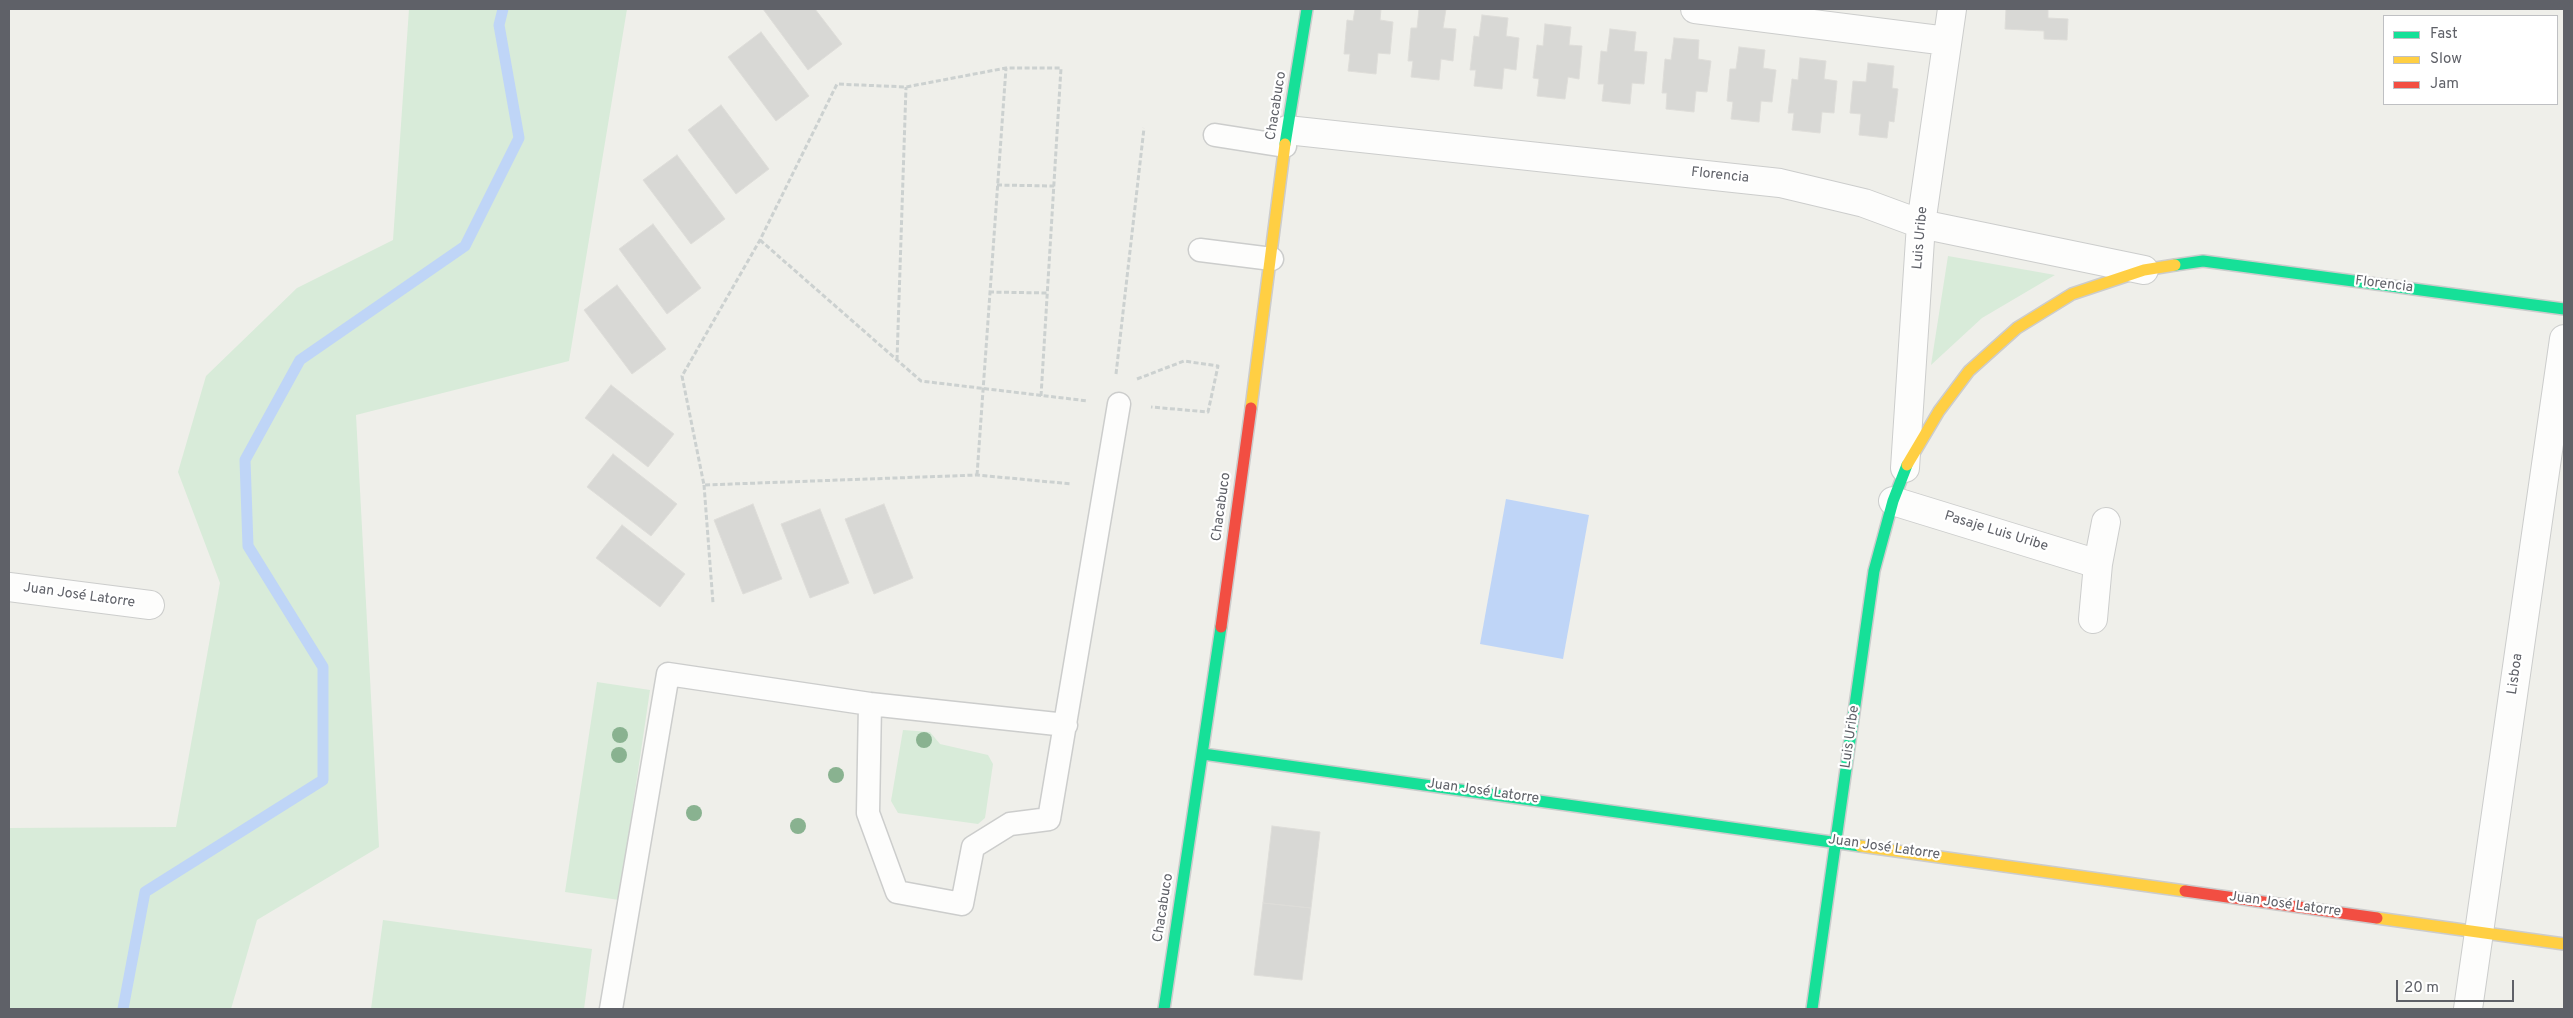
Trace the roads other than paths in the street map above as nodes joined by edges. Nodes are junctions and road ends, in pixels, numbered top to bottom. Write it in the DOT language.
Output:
graph roads {
  1 [pos="1307,9"];
  2 [pos="1695,9"];
  3 [pos="1952,9"];
  4 [pos="1777,14"];
  5 [pos="1947,41"];
  6 [pos="1216,135"];
  7 [pos="1286,138"];
  8 [pos="1921,224"];
  9 [pos="1200,250"];
  10 [pos="1272,259"];
  11 [pos="2203,261"];
  12 [pos="2144,270"];
  13 [pos="2564,308"];
  14 [pos="2564,339"];
  15 [pos="1119,404"];
  16 [pos="1905,468"];
  17 [pos="1893,501"];
  18 [pos="2106,522"];
  19 [pos="2098,564"];
  20 [pos="9,586"];
  21 [pos="150,605"];
  22 [pos="2093,619"];
  23 [pos="870,704"];
  24 [pos="1066,725"];
  25 [pos="1203,754"];
  26 [pos="1836,842"];
  27 [pos="2479,932"];
  28 [pos="2564,944"];
  29 [pos="611,1009"];
  30 [pos="1164,1009"];
  31 [pos="1812,1009"];
  32 [pos="2468,1009"];
  1 -- 7 [label="street, Chacabuco"];
  2 -- 4 [label="street"];
  3 -- 5 [label="street, Luis Uribe"];
  4 -- 5 [label="street"];
  5 -- 8 [label="street, Luis Uribe"];
  6 -- 7 [label="lane"];
  7 -- 8 [label="street, Florencia"];
  7 -- 10 [label="street, Chacabuco"];
  8 -- 12 [label="street, Florencia"];
  8 -- 16 [label="street, Luis Uribe"];
  9 -- 10 [label="lane"];
  10 -- 25 [label="street, Chacabuco"];
  11 -- 12 [label="street, Luis Uribe"];
  11 -- 13 [label="street, Florencia"];
  12 -- 16 [label="street, Luis Uribe"];
  14 -- 27 [label="street, Lisboa"];
  15 -- 24 [label="lane"];
  16 -- 17 [label="street, Luis Uribe"];
  17 -- 19 [label="street, Pasaje Luis Uribe"];
  17 -- 26 [label="street, Luis Uribe"];
  18 -- 19 [label="street"];
  19 -- 22 [label="street"];
  20 -- 21 [label="street, Juan José Latorre"];
  23 -- 24 [label="lane"];
  23 -- 24 [label="lane"];
  23 -- 29 [label="lane"];
  25 -- 26 [label="street, Juan José Latorre"];
  25 -- 30 [label="street, Chacabuco"];
  26 -- 27 [label="street, Juan José Latorre"];
  26 -- 31 [label="street, Luis Uribe"];
  27 -- 28 [label="street, Juan José Latorre"];
  27 -- 32 [label="street, Lisboa"];
}
